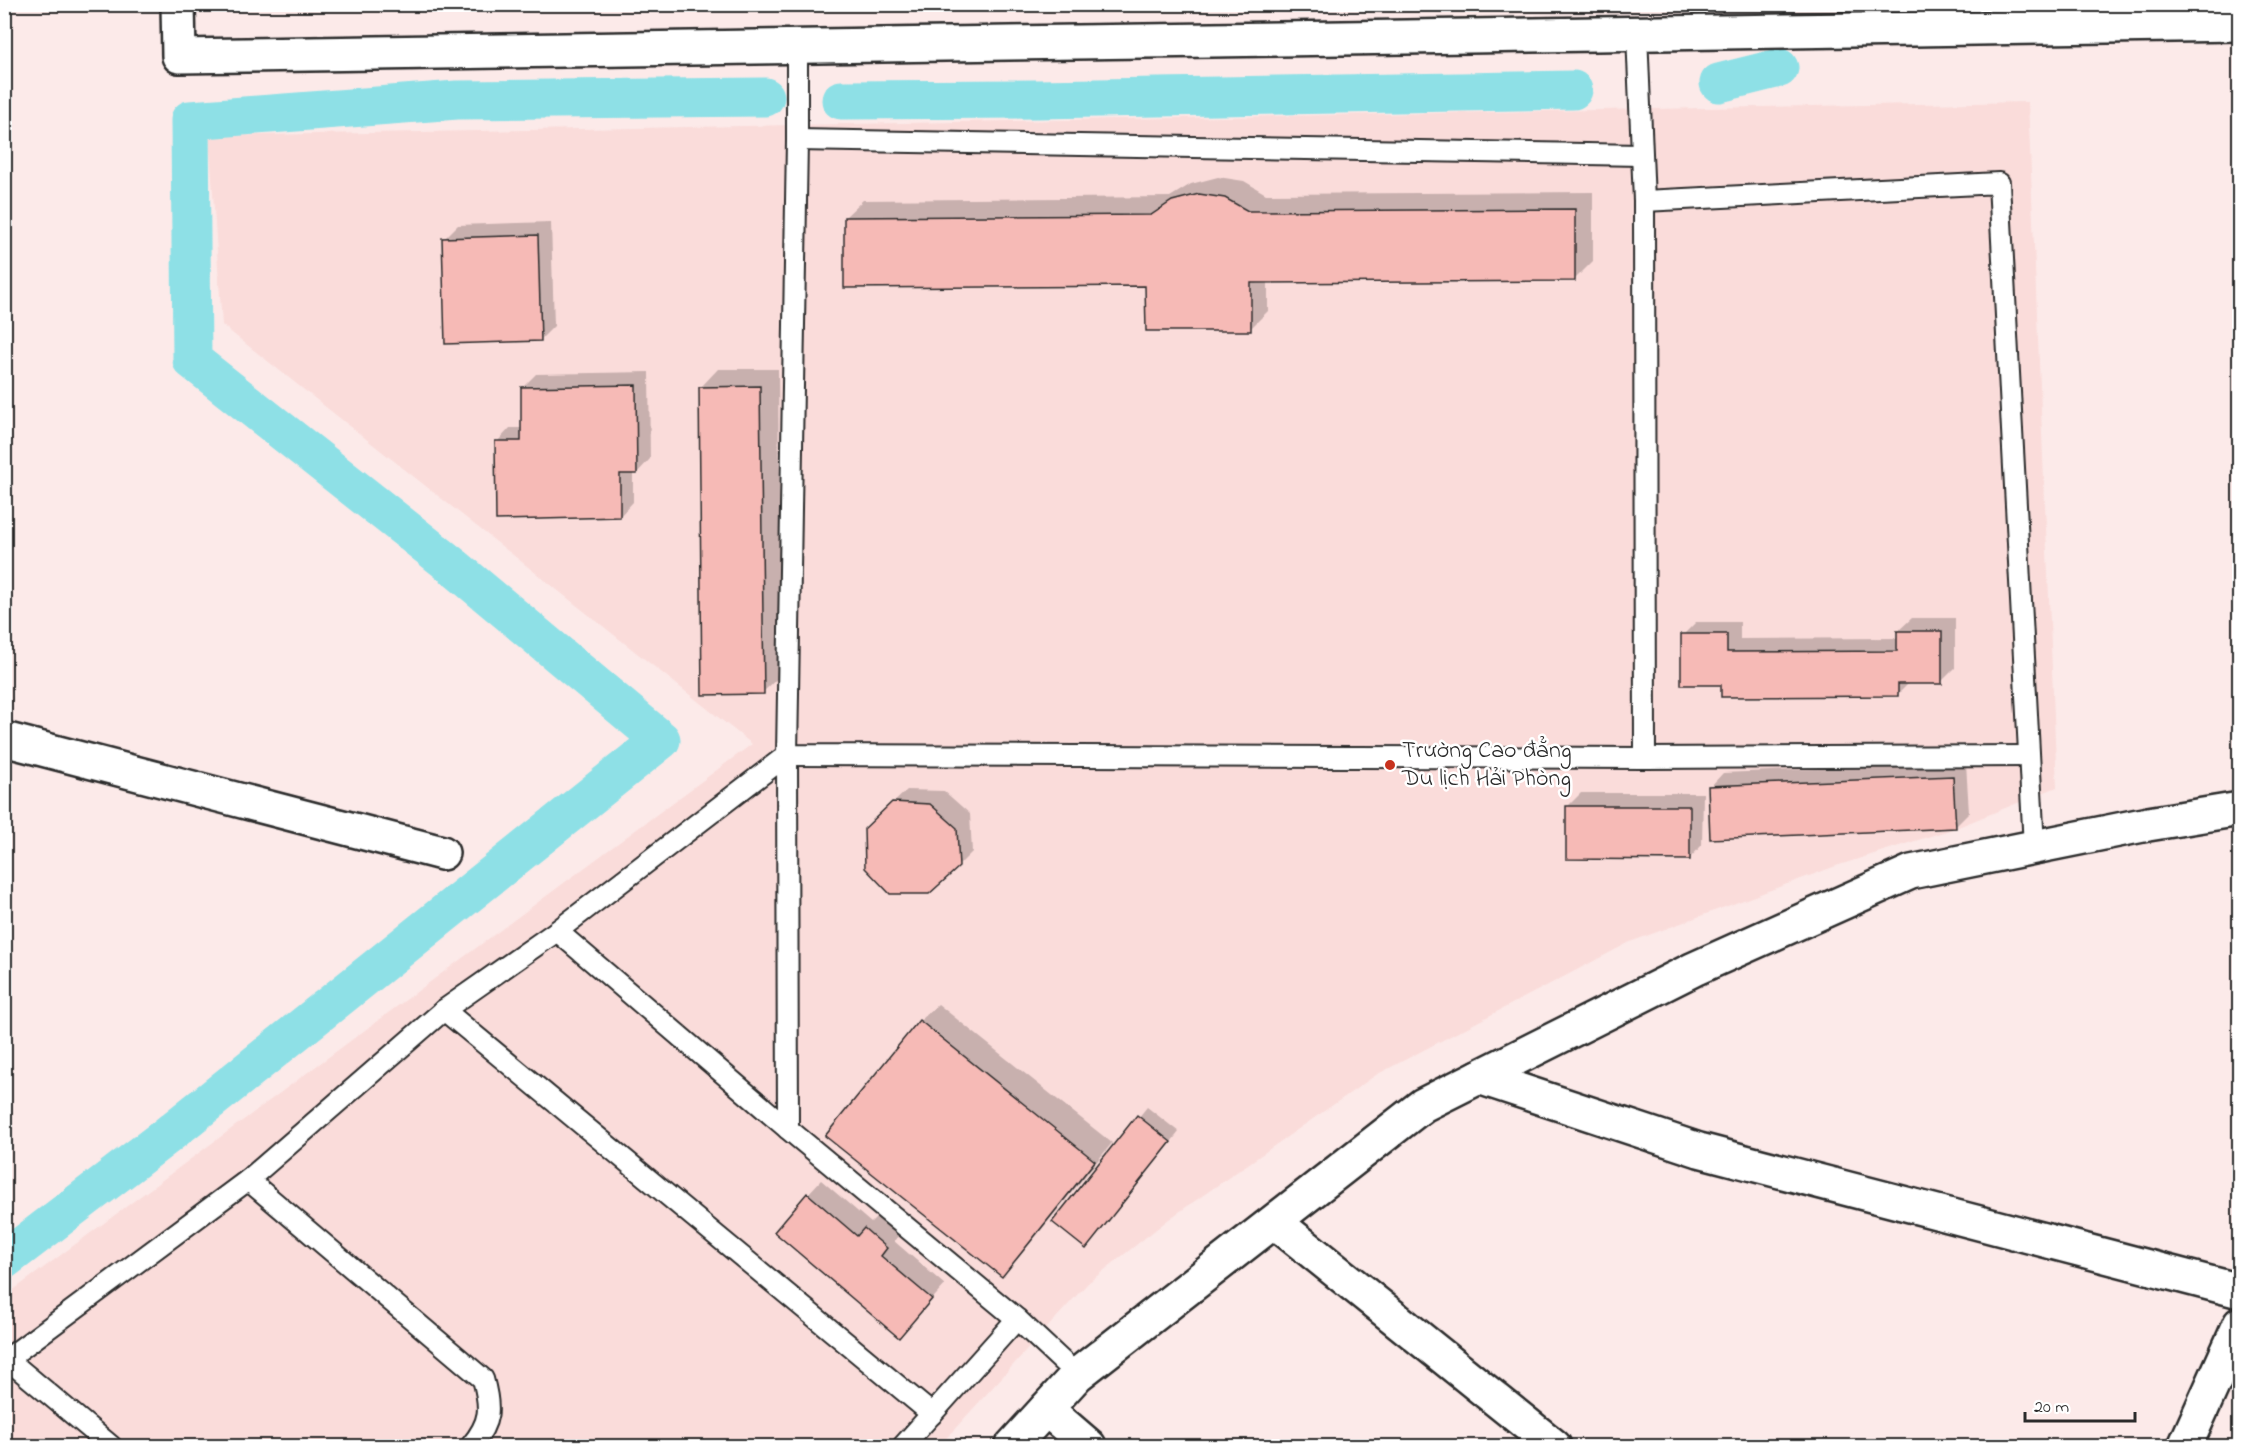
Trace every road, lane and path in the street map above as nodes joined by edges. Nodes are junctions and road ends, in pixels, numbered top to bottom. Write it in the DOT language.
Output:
graph roads {
  1 [pos="178,4"];
  2 [pos="2240,24"];
  3 [pos="1637,33"];
  4 [pos="797,47"];
  5 [pos="797,140"];
  6 [pos="1641,155"];
  7 [pos="1644,201"];
  8 [pos="4,739"];
  9 [pos="787,756"];
  10 [pos="2028,756"];
  11 [pos="1645,758"];
  12 [pos="2240,810"];
  13 [pos="2034,847"];
  14 [pos="442,853"];
  15 [pos="557,931"];
  16 [pos="444,1010"];
  17 [pos="1479,1077"];
  18 [pos="788,1130"];
  19 [pos="248,1180"];
  20 [pos="1275,1222"];
  21 [pos="2240,1291"];
  22 [pos="1017,1318"];
  23 [pos="2240,1324"];
  24 [pos="1077,1375"];
  25 [pos="1046,1409"];
  26 [pos="932,1414"];
  27 [pos="111,1446"];
  28 [pos="471,1446"];
  29 [pos="903,1446"];
  30 [pos="1012,1446"];
  31 [pos="1089,1446"];
  32 [pos="1554,1446"];
  33 [pos="2185,1446"];
  1 -- 4 [label="street"];
  2 -- 3 [label="street"];
  3 -- 4 [label="street"];
  3 -- 6 [label="lane"];
  4 -- 5 [label="lane"];
  5 -- 6 [label="lane"];
  5 -- 9 [label="lane"];
  6 -- 7 [label="lane"];
  7 -- 10 [label="lane"];
  7 -- 11 [label="lane"];
  8 -- 14 [label="street"];
  9 -- 11 [label="lane"];
  9 -- 15 [label="lane"];
  9 -- 18 [label="lane"];
  10 -- 11 [label="lane"];
  10 -- 13 [label="lane"];
  12 -- 13 [label="street"];
  13 -- 17 [label="street"];
  15 -- 16 [label="lane"];
  15 -- 18 [label="lane"];
  16 -- 19 [label="lane"];
  16 -- 26 [label="lane"];
  17 -- 20 [label="street"];
  17 -- 21 [label="street"];
  18 -- 22 [label="lane"];
  19 -- 27 [label="lane"];
  19 -- 28 [label="lane"];
  20 -- 24 [label="street"];
  20 -- 32 [label="street"];
  22 -- 24 [label="lane"];
  22 -- 26 [label="lane"];
  23 -- 33 [label="street"];
  24 -- 25 [label="street"];
  25 -- 30 [label="street"];
  25 -- 31 [label="street"];
  26 -- 29 [label="lane"];
}
